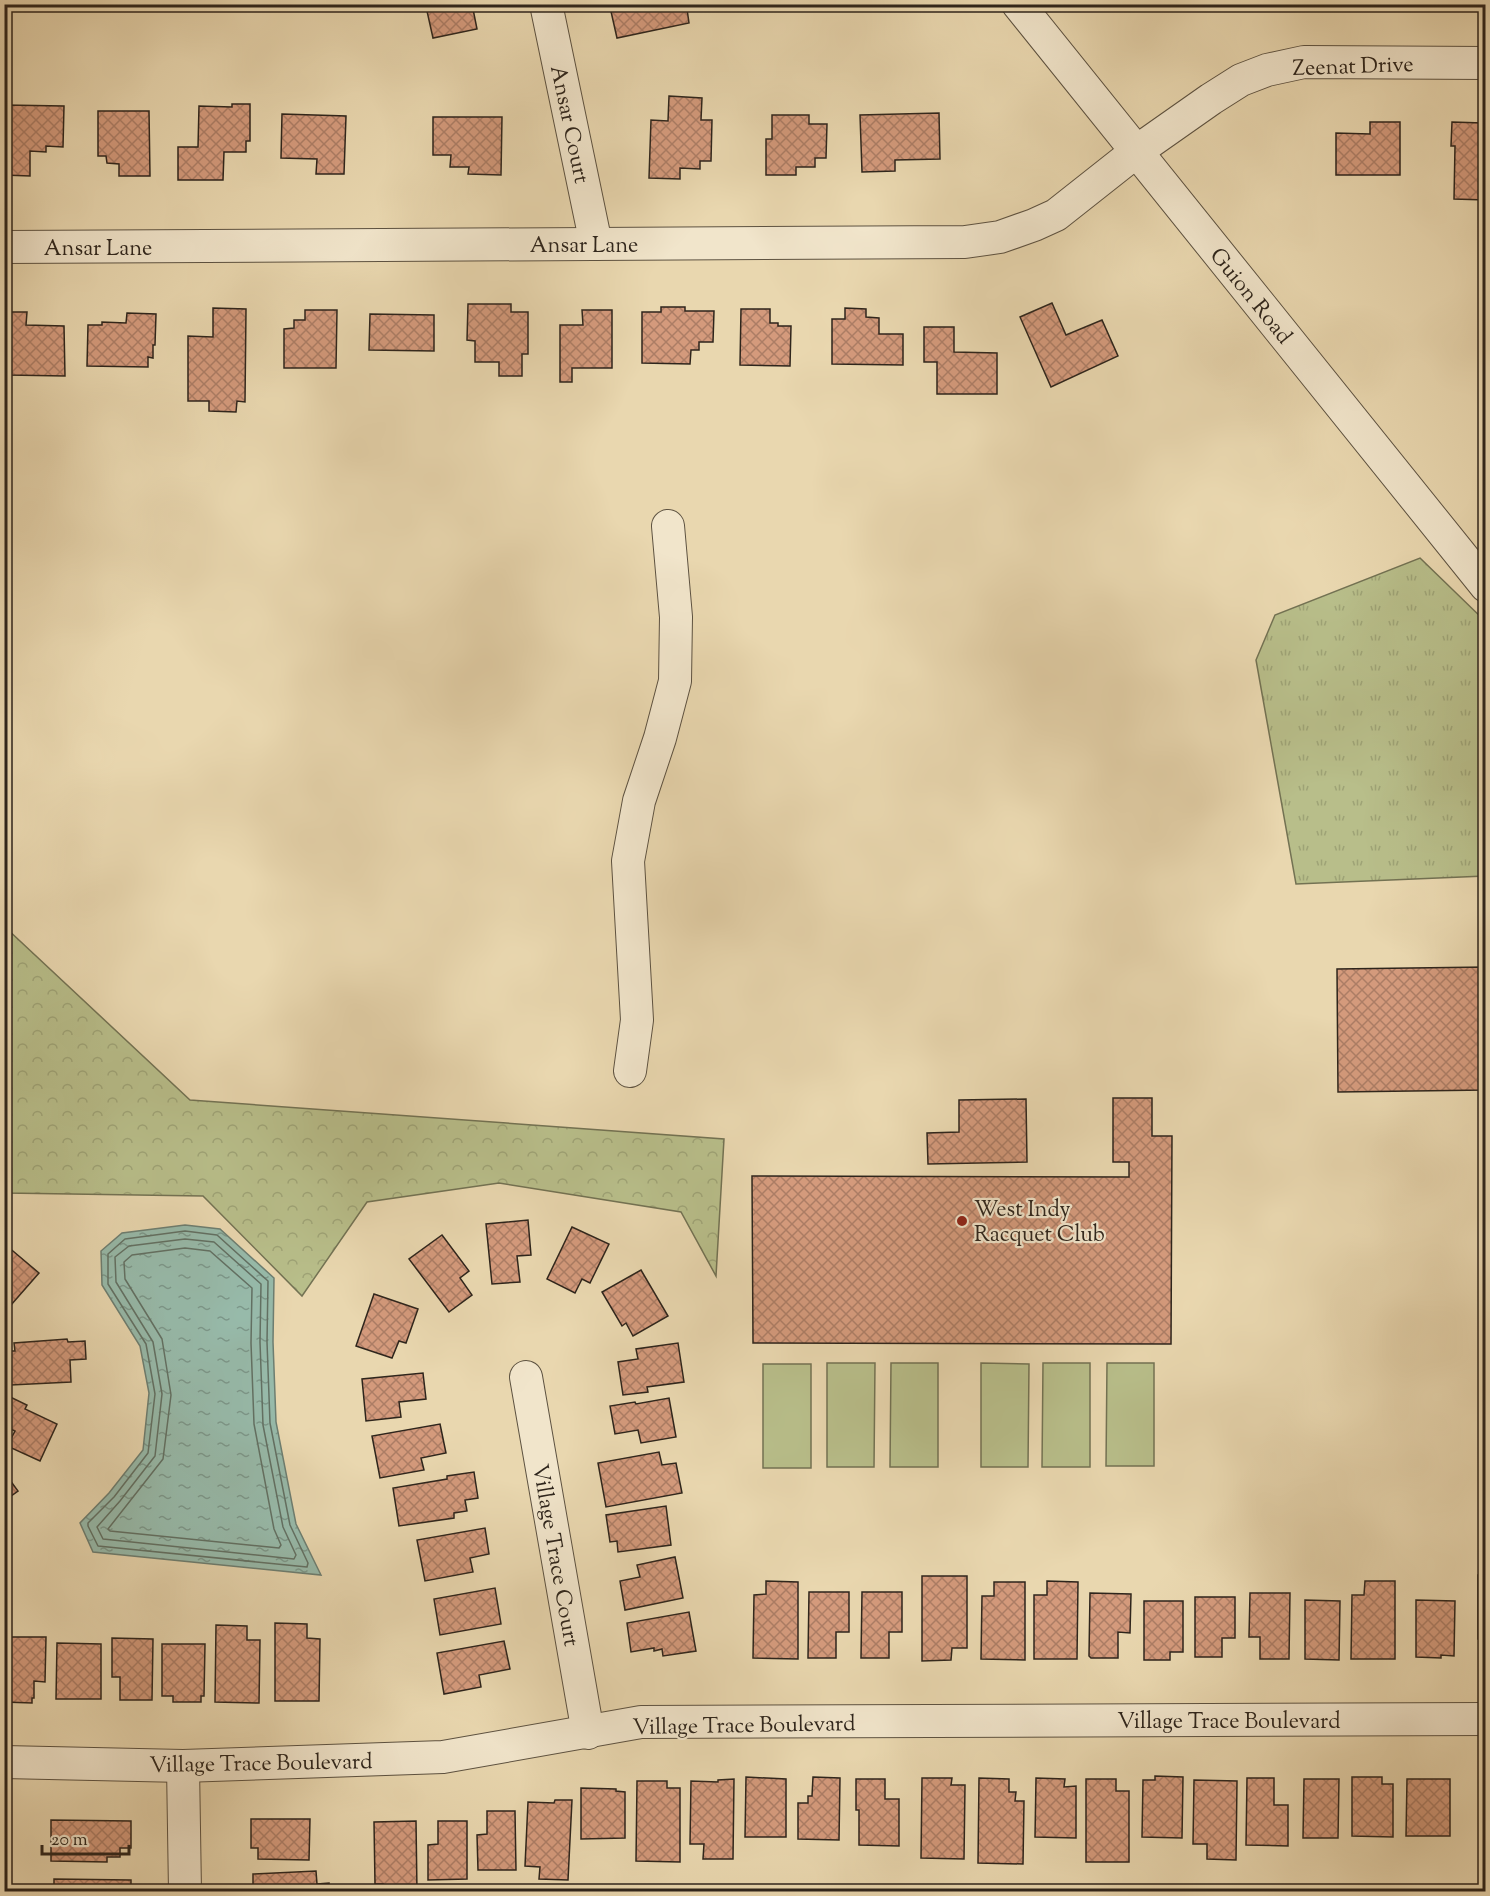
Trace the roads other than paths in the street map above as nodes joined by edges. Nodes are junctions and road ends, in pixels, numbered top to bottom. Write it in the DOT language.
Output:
graph roads {
  1 [pos="546,4"];
  2 [pos="1018,4"];
  3 [pos="1485,63"];
  4 [pos="1137,152"];
  5 [pos="596,244"];
  6 [pos="4,247"];
  7 [pos="668,526"];
  8 [pos="1485,586"];
  9 [pos="630,1071"];
  10 [pos="526,1377"];
  11 [pos="1485,1719"];
  12 [pos="588,1733"];
  13 [pos="4,1762"];
  14 [pos="183,1766"];
  15 [pos="185,1892"];
  1 -- 5 [label="street, Ansar Court"];
  2 -- 4 [label="street, Guion Road"];
  3 -- 4 [label="street, Zeenat Drive"];
  4 -- 5 [label="street, Ansar Lane"];
  4 -- 8 [label="street, Guion Road"];
  5 -- 6 [label="street, Ansar Lane"];
  7 -- 9 [label="street"];
  10 -- 12 [label="street, Village Trace Court"];
  11 -- 12 [label="street, Village Trace Boulevard"];
  12 -- 14 [label="street, Village Trace Boulevard"];
  13 -- 14 [label="street, Village Trace Boulevard"];
  14 -- 15 [label="street"];
}
